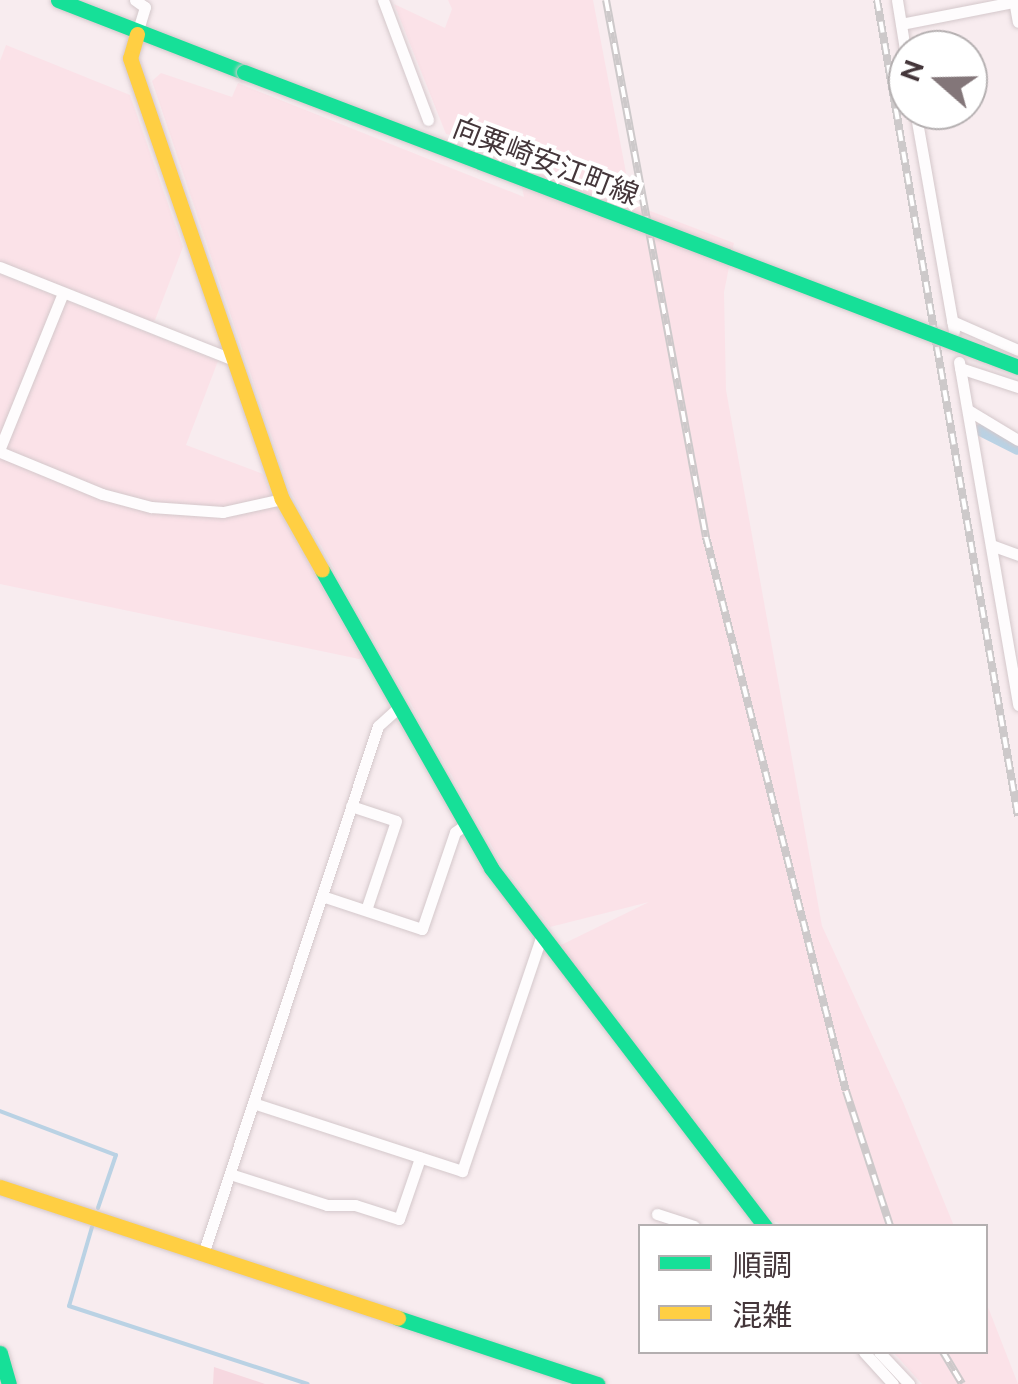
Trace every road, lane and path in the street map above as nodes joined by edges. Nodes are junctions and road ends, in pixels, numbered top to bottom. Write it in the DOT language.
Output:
graph roads {
  1 [pos="58,0"];
  2 [pos="135,0"];
  3 [pos="383,0"];
  4 [pos="897,0"];
  5 [pos="1015,1"];
  6 [pos="1018,22"];
  7 [pos="900,24"];
  8 [pos="901,30"];
  9 [pos="137,34"];
  10 [pos="428,120"];
  11 [pos="919,130"];
  12 [pos="0,267"];
  13 [pos="63,293"];
  14 [pos="1018,350"];
  15 [pos="234,360"];
  16 [pos="1018,366"];
  17 [pos="1018,387"];
  18 [pos="968,410"];
  19 [pos="1018,440"];
  20 [pos="0,450"];
  21 [pos="282,499"];
  22 [pos="991,545"];
  23 [pos="1018,555"];
  24 [pos="1018,705"];
  25 [pos="400,706"];
  26 [pos="351,806"];
  27 [pos="467,824"];
  28 [pos="322,896"];
  29 [pos="366,910"];
  30 [pos="542,936"];
  31 [pos="252,1104"];
  32 [pos="420,1158"];
  33 [pos="230,1174"];
  34 [pos="0,1187"];
  35 [pos="657,1214"];
  36 [pos="688,1224"];
  37 [pos="763,1224"];
  38 [pos="202,1254"];
  39 [pos="0,1353"];
  40 [pos="866,1354"];
  41 [pos="881,1354"];
  42 [pos="9,1384"];
  43 [pos="597,1384"];
  44 [pos="894,1384"];
  45 [pos="909,1384"];
  1 -- 9 [label="street, 向粟崎安江町線"];
  2 -- 9 [label="street"];
  3 -- 10 [label="street"];
  4 -- 7 [label="street"];
  5 -- 6 [label="street"];
  5 -- 7 [label="street"];
  7 -- 8 [label="street"];
  9 -- 15 [label="street"];
  9 -- 16 [label="street, 向粟崎安江町線, bridge"];
  11 -- 14 [label="street"];
  12 -- 13 [label="street"];
  13 -- 15 [label="street"];
  13 -- 20 [label="street"];
  15 -- 21 [label="street"];
  17 -- 18 [label="street"];
  18 -- 19 [label="street"];
  18 -- 22 [label="street"];
  20 -- 21 [label="street"];
  21 -- 25 [label="street"];
  22 -- 23 [label="street"];
  22 -- 24 [label="street"];
  25 -- 26 [label="street"];
  25 -- 27 [label="street"];
  26 -- 28 [label="street"];
  26 -- 29 [label="street"];
  27 -- 29 [label="street"];
  27 -- 30 [label="street"];
  28 -- 29 [label="street"];
  28 -- 31 [label="street"];
  30 -- 32 [label="street"];
  30 -- 37 [label="street"];
  31 -- 32 [label="street"];
  31 -- 33 [label="street"];
  32 -- 33 [label="street"];
  33 -- 38 [label="street"];
  34 -- 38 [label="street"];
  35 -- 36 [label="street"];
  38 -- 43 [label="street"];
  39 -- 42 [label="street"];
  40 -- 44 [label="street"];
  41 -- 45 [label="street"];
}
